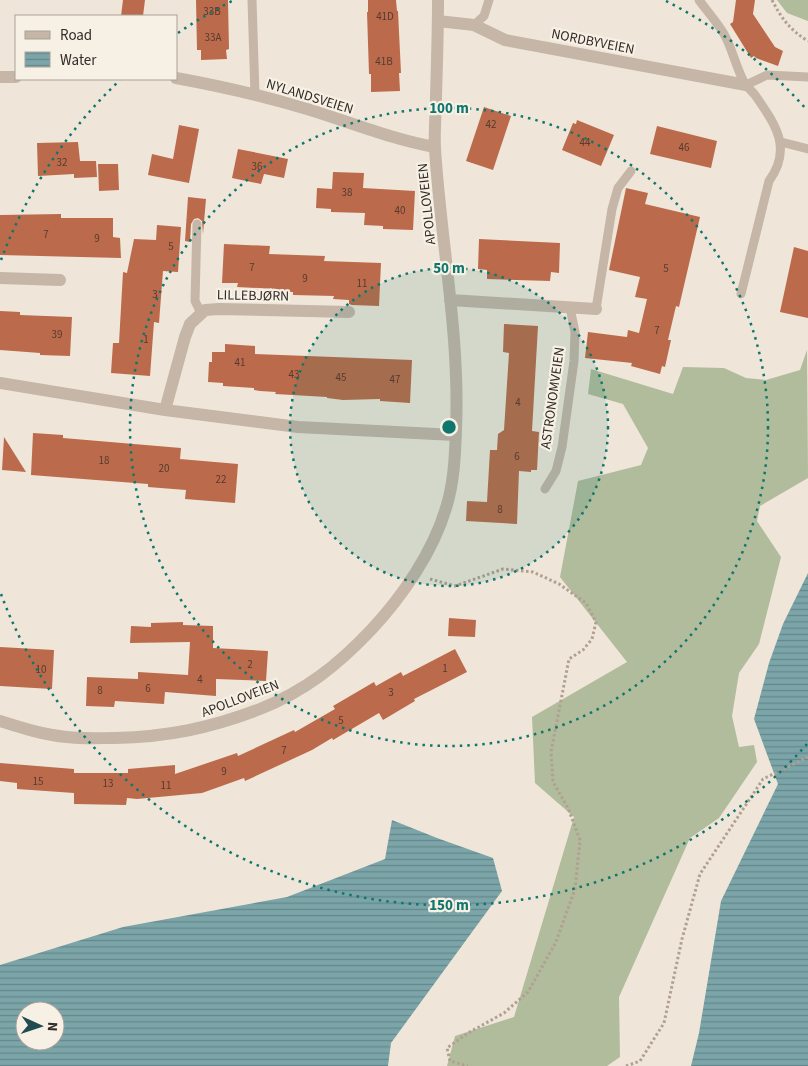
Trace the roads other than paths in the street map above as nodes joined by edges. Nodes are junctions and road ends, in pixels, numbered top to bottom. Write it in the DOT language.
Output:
graph roads {
  1 [pos="252,0"];
  2 [pos="438,0"];
  3 [pos="489,0"];
  4 [pos="699,0"];
  5 [pos="438,22"];
  6 [pos="474,25"];
  7 [pos="0,77"];
  8 [pos="15,77"];
  9 [pos="808,77"];
  10 [pos="178,78"];
  11 [pos="746,84"];
  12 [pos="255,95"];
  13 [pos="781,142"];
  14 [pos="435,147"];
  15 [pos="808,149"];
  16 [pos="631,171"];
  17 [pos="197,224"];
  18 [pos="0,278"];
  19 [pos="60,280"];
  20 [pos="741,294"];
  21 [pos="450,300"];
  22 [pos="570,308"];
  23 [pos="596,309"];
  24 [pos="349,312"];
  25 [pos="201,313"];
  26 [pos="0,383"];
  27 [pos="166,410"];
  28 [pos="456,435"];
  29 [pos="546,489"];
  30 [pos="0,721"];
  1 -- 12 [label="lane"];
  2 -- 5 [label="street, APOLLOVEIEN"];
  3 -- 6 [label="lane"];
  4 -- 11 [label="lane"];
  5 -- 6 [label="street, NORDBYVEIEN"];
  5 -- 14 [label="street, APOLLOVEIEN"];
  6 -- 11 [label="street, NORDBYVEIEN"];
  7 -- 8 [label="street"];
  9 -- 11 [label="lane"];
  10 -- 12 [label="street, NYLANDSVEIEN"];
  11 -- 13 [label="lane"];
  12 -- 14 [label="street, NYLANDSVEIEN"];
  13 -- 15 [label="lane"];
  13 -- 20 [label="lane"];
  14 -- 21 [label="street, APOLLOVEIEN"];
  16 -- 23 [label="lane"];
  17 -- 25 [label="lane"];
  18 -- 19 [label="street"];
  21 -- 22 [label="street"];
  21 -- 28 [label="street, APOLLOVEIEN"];
  22 -- 23 [label="street"];
  22 -- 29 [label="lane, ASTRONOMVEIEN"];
  24 -- 25 [label="street, LILLEBJØRN"];
  25 -- 27 [label="street, LILLEBJØRN"];
  26 -- 27 [label="street"];
  27 -- 28 [label="street"];
  28 -- 30 [label="street, APOLLOVEIEN"];
}
